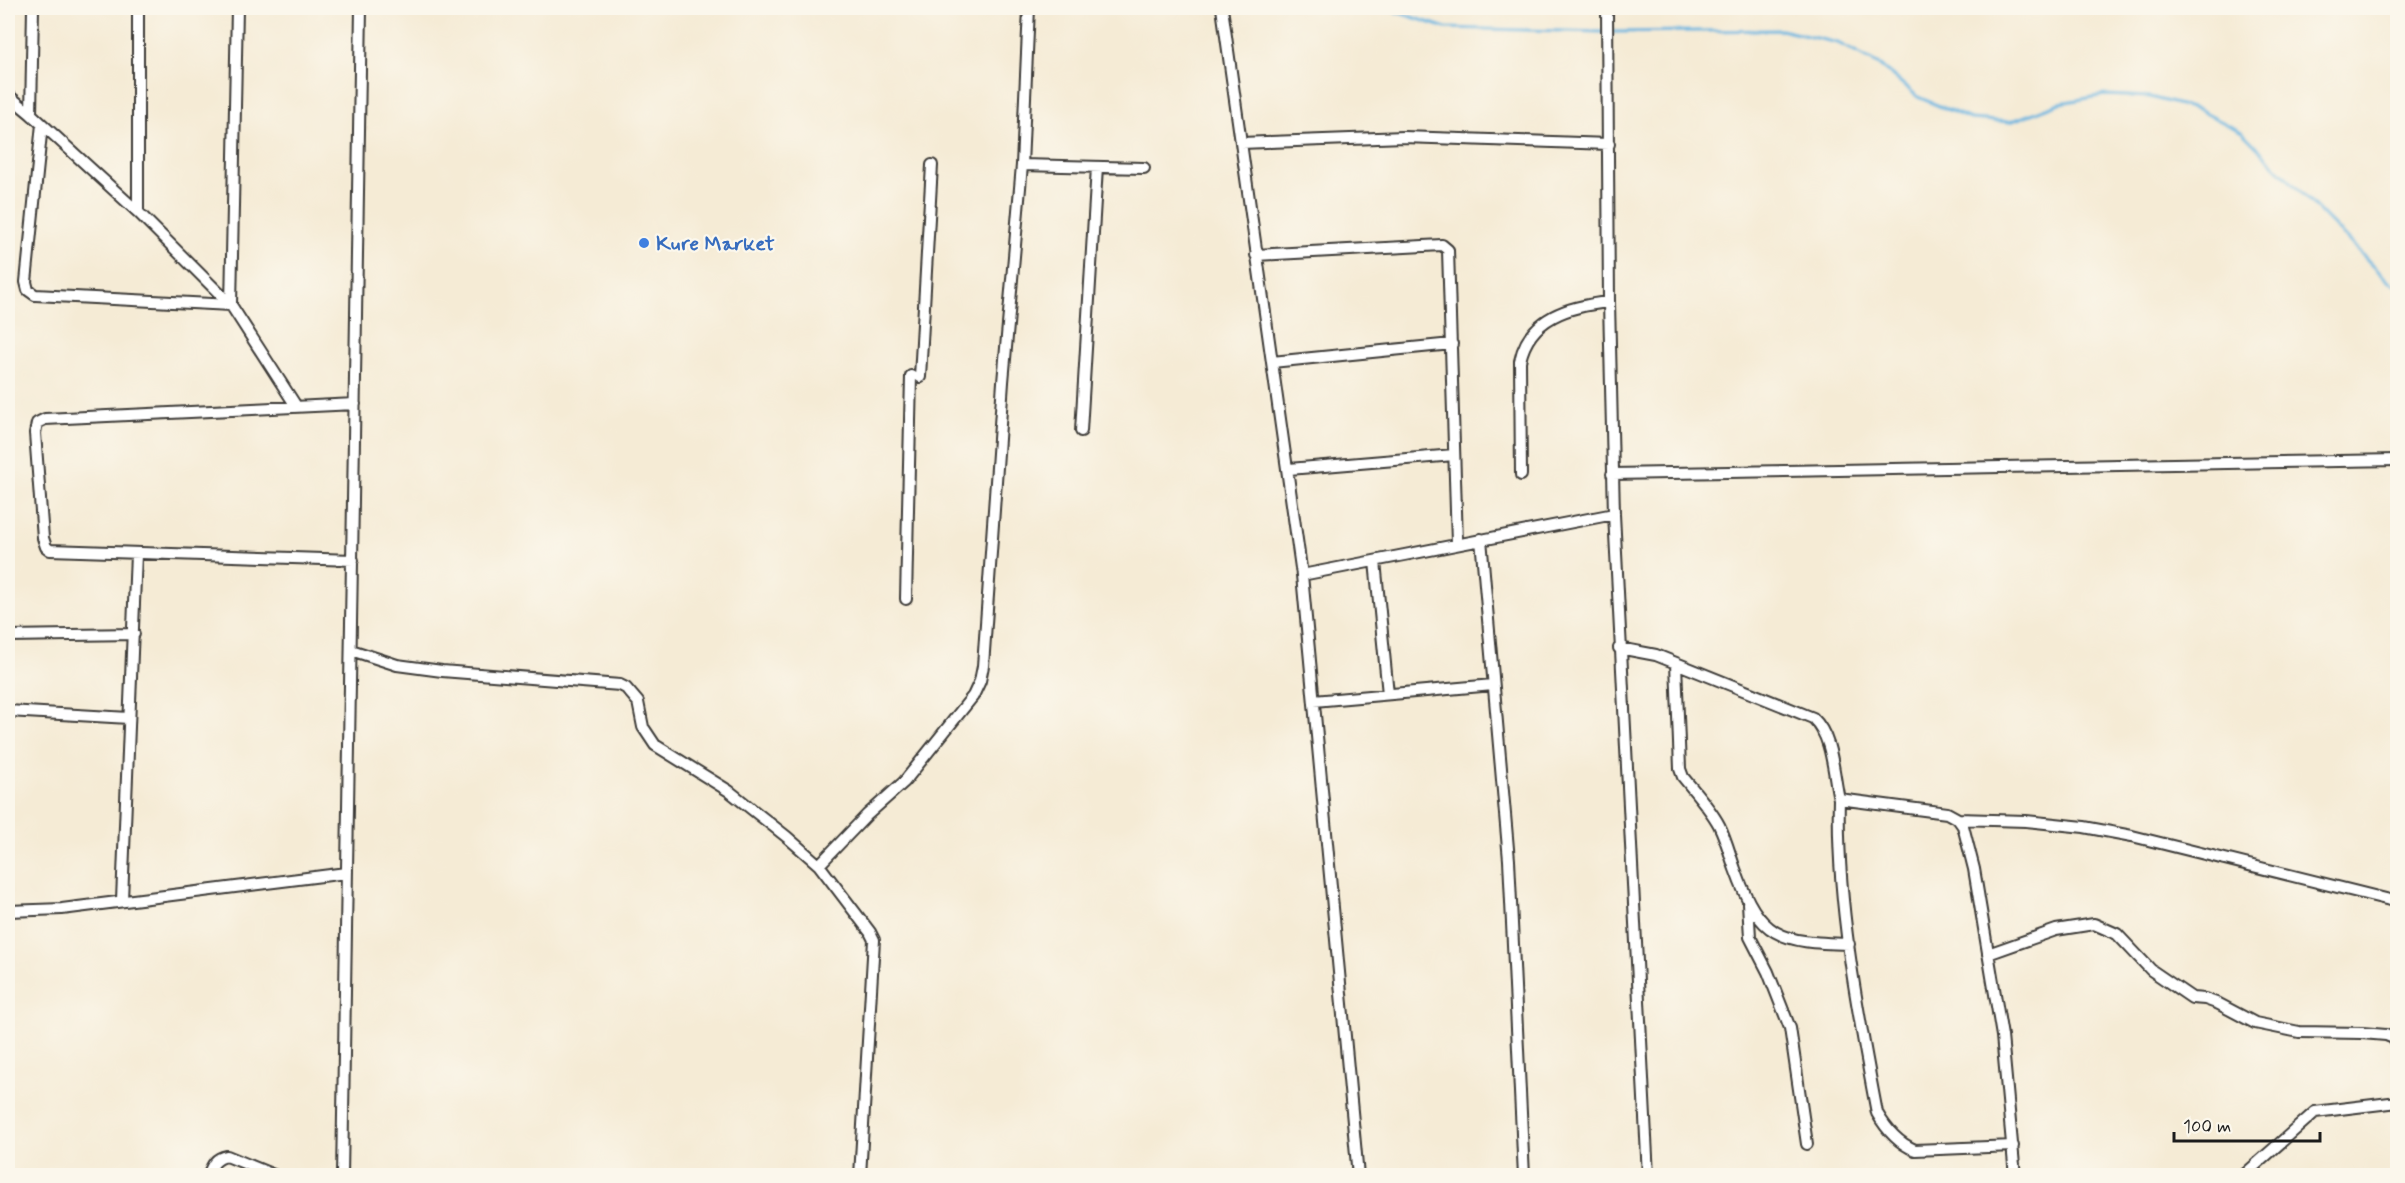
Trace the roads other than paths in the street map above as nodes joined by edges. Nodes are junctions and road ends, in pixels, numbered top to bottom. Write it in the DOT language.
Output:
graph roads {
  1 [pos="33,8"];
  2 [pos="138,8"];
  3 [pos="237,8"];
  4 [pos="361,8"];
  5 [pos="1029,8"];
  6 [pos="1222,8"];
  7 [pos="1606,8"];
  8 [pos="8,95"];
  9 [pos="31,114"];
  10 [pos="42,124"];
  11 [pos="1241,143"];
  12 [pos="1609,144"];
  13 [pos="932,165"];
  14 [pos="1022,165"];
  15 [pos="1097,167"];
  16 [pos="1144,168"];
  17 [pos="138,212"];
  18 [pos="1256,255"];
  19 [pos="1609,302"];
  20 [pos="231,305"];
  21 [pos="1452,344"];
  22 [pos="1272,362"];
  23 [pos="355,404"];
  24 [pos="296,406"];
  25 [pos="1081,431"];
  26 [pos="1454,455"];
  27 [pos="2397,460"];
  28 [pos="1289,469"];
  29 [pos="1612,474"];
  30 [pos="1521,475"];
  31 [pos="1614,514"];
  32 [pos="1481,539"];
  33 [pos="1457,543"];
  34 [pos="136,554"];
  35 [pos="353,560"];
  36 [pos="1376,561"];
  37 [pos="1302,575"];
  38 [pos="906,599"];
  39 [pos="134,634"];
  40 [pos="8,636"];
  41 [pos="1619,648"];
  42 [pos="351,650"];
  43 [pos="1676,663"];
  44 [pos="1493,684"];
  45 [pos="1388,694"];
  46 [pos="1314,701"];
  47 [pos="8,711"];
  48 [pos="129,718"];
  49 [pos="1839,799"];
  50 [pos="1958,819"];
  51 [pos="819,865"];
  52 [pos="346,873"];
  53 [pos="122,900"];
  54 [pos="1748,902"];
  55 [pos="2397,902"];
  56 [pos="8,911"];
  57 [pos="1849,944"];
  58 [pos="1988,954"];
  59 [pos="2397,1040"];
  60 [pos="2397,1102"];
  61 [pos="1807,1144"];
  62 [pos="2013,1146"];
  63 [pos="208,1176"];
  64 [pos="276,1176"];
  65 [pos="342,1176"];
  66 [pos="860,1176"];
  67 [pos="1358,1176"];
  68 [pos="1524,1176"];
  69 [pos="1648,1176"];
  70 [pos="2015,1176"];
  71 [pos="2243,1176"];
  1 -- 9 [label="street"];
  2 -- 17 [label="street"];
  3 -- 20 [label="street"];
  4 -- 23 [label="street"];
  5 -- 14 [label="street"];
  6 -- 11 [label="street"];
  7 -- 12 [label="street"];
  8 -- 9 [label="street"];
  9 -- 10 [label="street"];
  10 -- 17 [label="street"];
  10 -- 20 [label="street"];
  11 -- 12 [label="street"];
  11 -- 18 [label="street"];
  12 -- 19 [label="street"];
  13 -- 38 [label="street"];
  14 -- 15 [label="street"];
  14 -- 51 [label="street"];
  15 -- 16 [label="street"];
  15 -- 25 [label="street"];
  17 -- 20 [label="street"];
  18 -- 21 [label="street"];
  18 -- 22 [label="street"];
  19 -- 29 [label="street"];
  19 -- 30 [label="street"];
  20 -- 24 [label="street"];
  21 -- 22 [label="street"];
  21 -- 26 [label="street"];
  22 -- 28 [label="street"];
  23 -- 24 [label="street"];
  23 -- 35 [label="street"];
  24 -- 34 [label="street"];
  26 -- 28 [label="street"];
  26 -- 33 [label="street"];
  27 -- 29 [label="street"];
  28 -- 37 [label="street"];
  29 -- 31 [label="street"];
  31 -- 32 [label="street"];
  31 -- 41 [label="street"];
  32 -- 33 [label="street"];
  32 -- 44 [label="street"];
  33 -- 36 [label="street"];
  34 -- 35 [label="street"];
  34 -- 39 [label="street"];
  35 -- 42 [label="street"];
  36 -- 37 [label="street"];
  36 -- 45 [label="street"];
  37 -- 46 [label="street"];
  39 -- 40 [label="street"];
  39 -- 48 [label="street"];
  41 -- 43 [label="street"];
  41 -- 69 [label="street"];
  42 -- 51 [label="street"];
  42 -- 52 [label="street"];
  43 -- 49 [label="street"];
  43 -- 54 [label="street"];
  44 -- 45 [label="street"];
  44 -- 68 [label="street"];
  45 -- 46 [label="street"];
  46 -- 67 [label="street"];
  47 -- 48 [label="street"];
  48 -- 53 [label="street"];
  49 -- 50 [label="street"];
  49 -- 57 [label="street"];
  50 -- 55 [label="street"];
  50 -- 58 [label="street"];
  51 -- 66 [label="street"];
  52 -- 53 [label="street"];
  52 -- 65 [label="street"];
  53 -- 56 [label="street"];
  54 -- 57 [label="street"];
  54 -- 61 [label="street"];
  57 -- 62 [label="street"];
  58 -- 59 [label="street"];
  58 -- 62 [label="street"];
  60 -- 71 [label="street"];
  62 -- 70 [label="street"];
  63 -- 64 [label="street"];
}
